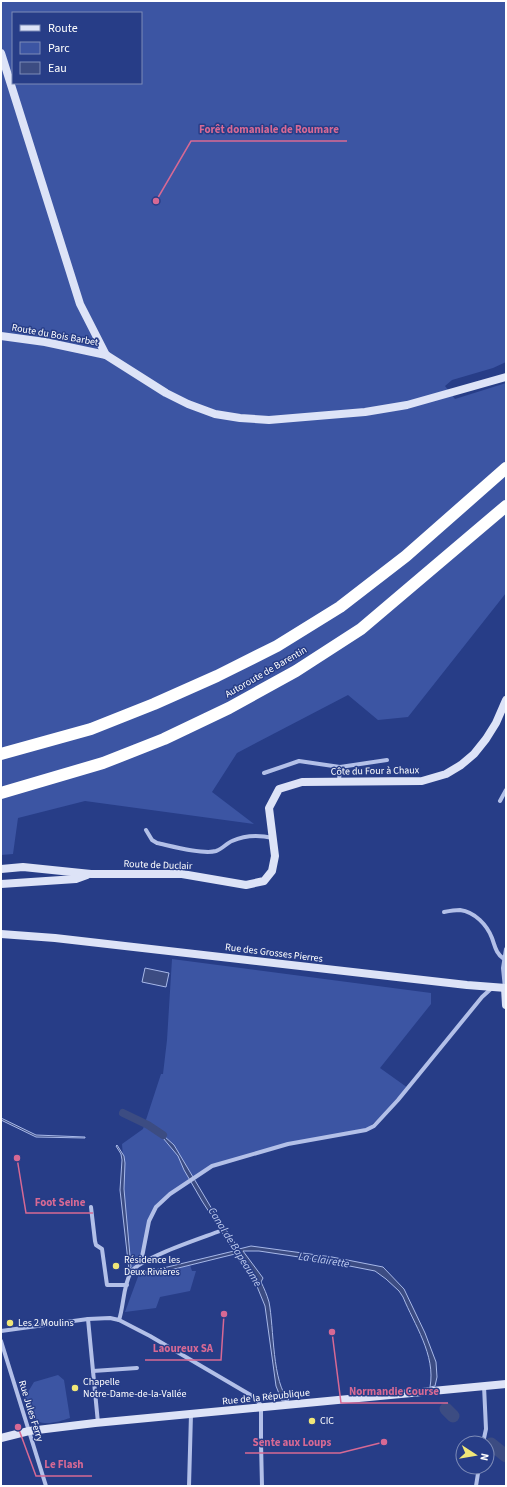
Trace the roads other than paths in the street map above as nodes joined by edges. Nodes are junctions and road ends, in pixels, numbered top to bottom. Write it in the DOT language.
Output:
graph roads {
  1 [pos="1,53"];
  2 [pos="1,336"];
  3 [pos="106,355"];
  4 [pos="504,377"];
  5 [pos="506,468"];
  6 [pos="504,508"];
  7 [pos="506,700"];
  8 [pos="1,754"];
  9 [pos="387,760"];
  10 [pos="340,767"];
  11 [pos="264,773"];
  12 [pos="339,782"];
  13 [pos="506,790"];
  14 [pos="1,793"];
  15 [pos="500,801"];
  16 [pos="146,830"];
  17 [pos="273,836"];
  18 [pos="1,869"];
  19 [pos="91,874"];
  20 [pos="1,884"];
  21 [pos="444,912"];
  22 [pos="1,934"];
  23 [pos="506,950"];
  24 [pos="504,959"];
  25 [pos="493,987"];
  26 [pos="506,988"];
  27 [pos="506,1005"];
  28 [pos="91,1208"];
  29 [pos="220,1231"];
  30 [pos="141,1262"];
  31 [pos="127,1285"];
  32 [pos="88,1319"];
  33 [pos="118,1320"];
  34 [pos="1,1331"];
  35 [pos="1,1341"];
  36 [pos="137,1368"];
  37 [pos="93,1371"];
  38 [pos="506,1384"];
  39 [pos="484,1386"];
  40 [pos="261,1407"];
  41 [pos="191,1414"];
  42 [pos="98,1423"];
  43 [pos="29,1431"];
  44 [pos="485,1435"];
  45 [pos="1,1438"];
  46 [pos="478,1475"];
  47 [pos="46,1486"];
  48 [pos="189,1486"];
  49 [pos="262,1486"];
  50 [pos="476,1486"];
  1 -- 3 [label="street"];
  2 -- 3 [label="street, Route du Bois Barbet"];
  3 -- 4 [label="street"];
  5 -- 8 [label="highway, Autoroute de Barentin"];
  6 -- 14 [label="highway, Autoroute de Barentin"];
  7 -- 12 [label="street, Côte du Four à Chaux"];
  9 -- 10 [label="street"];
  10 -- 11 [label="street"];
  10 -- 12 [label="street"];
  12 -- 17 [label="street, Côte du Four à Chaux"];
  13 -- 15 [label="street"];
  16 -- 17 [label="street"];
  17 -- 19 [label="street, Route de Duclair"];
  18 -- 19 [label="street, Route de Duclair"];
  19 -- 20 [label="street"];
  21 -- 24 [label="street"];
  22 -- 25 [label="street, Rue des Grosses Pierres"];
  23 -- 24 [label="street"];
  24 -- 26 [label="street"];
  25 -- 26 [label="street, Rue des Grosses Pierres"];
  25 -- 30 [label="street"];
  26 -- 27 [label="street"];
  28 -- 31 [label="street"];
  29 -- 30 [label="street"];
  30 -- 31 [label="street"];
  31 -- 33 [label="street"];
  32 -- 33 [label="street"];
  32 -- 34 [label="street"];
  32 -- 37 [label="street"];
  33 -- 40 [label="street"];
  35 -- 43 [label="street, Rue Jules Ferry"];
  36 -- 37 [label="street"];
  37 -- 42 [label="street"];
  38 -- 39 [label="street, Rue de la République"];
  39 -- 40 [label="street, Rue de la République"];
  39 -- 44 [label="street"];
  40 -- 41 [label="street, Rue de la République"];
  40 -- 49 [label="street"];
  41 -- 42 [label="street, Rue de la République"];
  41 -- 48 [label="street"];
  42 -- 43 [label="street, Rue de la République"];
  43 -- 45 [label="street, Rue de la République"];
  43 -- 47 [label="street, Rue Jules Ferry"];
  46 -- 50 [label="street"];
}
